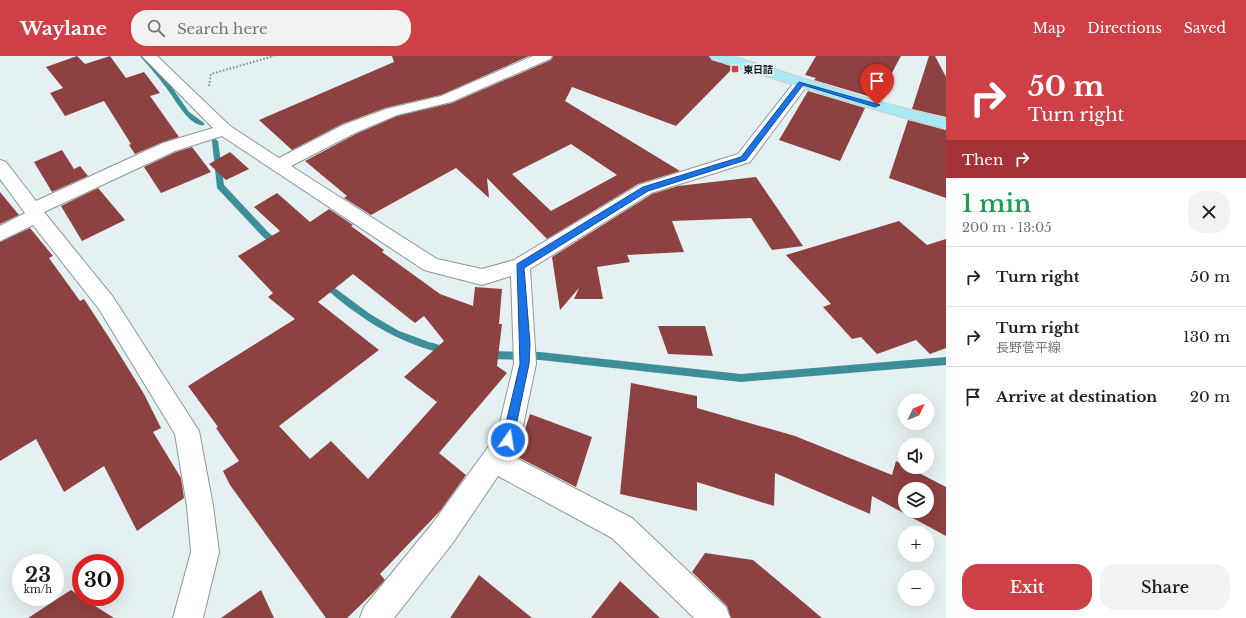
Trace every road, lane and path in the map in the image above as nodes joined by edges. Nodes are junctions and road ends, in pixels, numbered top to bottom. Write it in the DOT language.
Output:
graph roads {
  1 [pos="149,56"];
  2 [pos="274,56"];
  3 [pos="545,56"];
  4 [pos="717,56"];
  5 [pos="801,83"];
  6 [pos="196,104"];
  7 [pos="946,124"];
  8 [pos="224,130"];
  9 [pos="0,166"];
  10 [pos="278,166"];
  11 [pos="34,212"];
  12 [pos="0,234"];
  13 [pos="520,266"];
  14 [pos="494,460"];
  15 [pos="188,618"];
  16 [pos="375,618"];
  17 [pos="715,618"];
  1 -- 6 [label="street"];
  2 -- 6 [label="path"];
  3 -- 10 [label="street"];
  4 -- 5 [label="main road"];
  5 -- 7 [label="main road"];
  5 -- 13 [label="street"];
  6 -- 8 [label="street"];
  8 -- 10 [label="street"];
  8 -- 11 [label="street"];
  9 -- 11 [label="street"];
  10 -- 13 [label="street"];
  11 -- 12 [label="street"];
  11 -- 15 [label="street"];
  13 -- 14 [label="street"];
  14 -- 16 [label="street"];
  14 -- 17 [label="street"];
}
